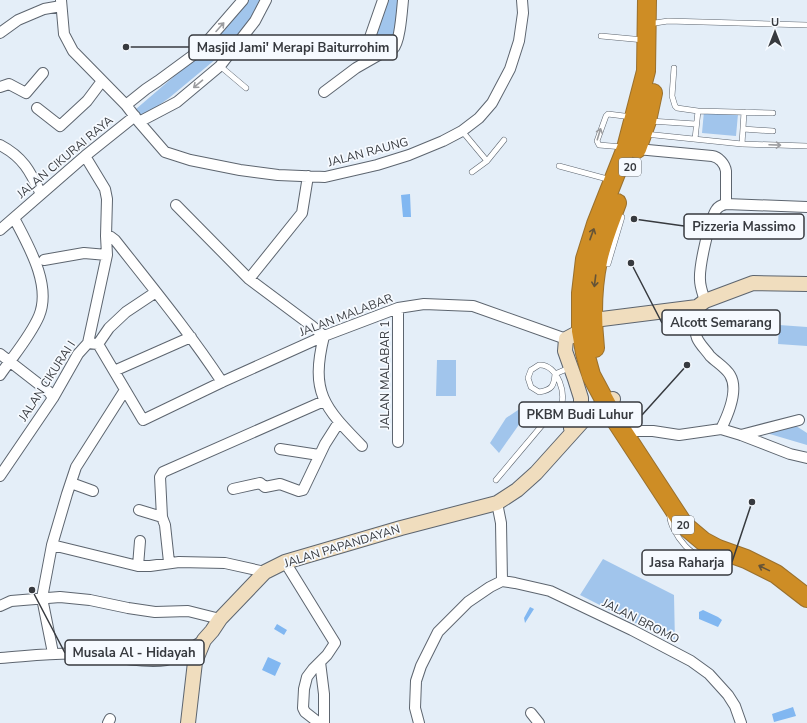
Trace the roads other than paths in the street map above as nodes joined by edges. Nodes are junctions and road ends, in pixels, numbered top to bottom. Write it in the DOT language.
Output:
graph roads {
  1 [pos="243,0"];
  2 [pos="266,0"];
  3 [pos="383,0"];
  4 [pos="403,0"];
  5 [pos="522,0"];
  6 [pos="647,0"];
  7 [pos="655,0"];
  8 [pos="61,3"];
  9 [pos="655,23"];
  10 [pos="807,25"];
  11 [pos="0,33"];
  12 [pos="602,36"];
  13 [pos="647,40"];
  14 [pos="384,52"];
  15 [pos="220,66"];
  16 [pos="674,68"];
  17 [pos="43,73"];
  18 [pos="102,81"];
  19 [pos="0,87"];
  20 [pos="246,88"];
  21 [pos="324,92"];
  22 [pos="126,105"];
  23 [pos="37,108"];
  24 [pos="698,111"];
  25 [pos="744,112"];
  26 [pos="773,113"];
  27 [pos="137,119"];
  28 [pos="696,124"];
  29 [pos="743,129"];
  30 [pos="462,131"];
  31 [pos="773,131"];
  32 [pos="637,134"];
  33 [pos="695,139"];
  34 [pos="504,140"];
  35 [pos="742,144"];
  36 [pos="0,146"];
  37 [pos="807,146"];
  38 [pos="85,156"];
  39 [pos="487,161"];
  40 [pos="559,166"];
  41 [pos="472,172"];
  42 [pos="308,176"];
  43 [pos="614,180"];
  44 [pos="41,194"];
  45 [pos="726,204"];
  46 [pos="176,205"];
  47 [pos="807,207"];
  48 [pos="14,218"];
  49 [pos="0,230"];
  50 [pos="106,236"];
  51 [pos="106,255"];
  52 [pos="44,260"];
  53 [pos="249,280"];
  54 [pos="807,284"];
  55 [pos="156,292"];
  56 [pos="701,304"];
  57 [pos="398,308"];
  58 [pos="695,326"];
  59 [pos="722,326"];
  60 [pos="580,330"];
  61 [pos="324,336"];
  62 [pos="191,337"];
  63 [pos="88,343"];
  64 [pos="98,344"];
  65 [pos="0,354"];
  66 [pos="10,361"];
  67 [pos="114,371"];
  68 [pos="573,373"];
  69 [pos="555,374"];
  70 [pos="0,375"];
  71 [pos="222,382"];
  72 [pos="125,390"];
  73 [pos="606,395"];
  74 [pos="53,398"];
  75 [pos="324,401"];
  76 [pos="799,420"];
  77 [pos="339,422"];
  78 [pos="721,429"];
  79 [pos="631,430"];
  80 [pos="741,435"];
  81 [pos="567,438"];
  82 [pos="398,442"];
  83 [pos="362,446"];
  84 [pos="280,449"];
  85 [pos="319,454"];
  86 [pos="807,458"];
  87 [pos="0,476"];
  88 [pos="496,480"];
  89 [pos="71,483"];
  90 [pos="233,489"];
  91 [pos="93,490"];
  92 [pos="496,503"];
  93 [pos="139,510"];
  94 [pos="162,517"];
  95 [pos="140,541"];
  96 [pos="52,545"];
  97 [pos="169,562"];
  98 [pos="285,562"];
  99 [pos="138,566"];
  100 [pos="265,572"];
  101 [pos="502,581"];
  102 [pos="807,585"];
  103 [pos="42,598"];
  104 [pos="807,598"];
  105 [pos="0,606"];
  106 [pos="220,620"];
  107 [pos="204,640"];
  108 [pos="53,653"];
  109 [pos="0,658"];
  110 [pos="320,662"];
  111 [pos="531,713"];
  112 [pos="188,723"];
  113 [pos="319,723"];
  114 [pos="324,723"];
  115 [pos="419,723"];
  116 [pos="539,723"];
  117 [pos="741,723"];
  22 -- 1 [label="street, one-way"];
  2 -- 15 [label="street, JALAN CIKURAI RAYA"];
  3 -- 14 [label="street"];
  4 -- 14 [label="street"];
  5 -- 30 [label="street, JALAN RAUNG"];
  6 -- 13 [label="highway, 20"];
  7 -- 9 [label="highway, 20"];
  8 -- 11 [label="street"];
  8 -- 18 [label="street, JALAN RAUNG"];
  9 -- 10 [label="lane"];
  9 -- 32 [label="highway, 20"];
  12 -- 13 [label="lane"];
  13 -- 32 [label="highway, 20"];
  14 -- 21 [label="street"];
  15 -- 20 [label="lane"];
  15 -- 27 [label="street, JALAN CIKURAI RAYA, one-way"];
  16 -- 24 [label="lane"];
  17 -- 19 [label="street"];
  18 -- 22 [label="street, JALAN RAUNG"];
  18 -- 23 [label="street"];
  22 -- 27 [label="street, JALAN RAUNG"];
  24 -- 25 [label="lane"];
  24 -- 28 [label="lane"];
  25 -- 26 [label="lane"];
  25 -- 29 [label="lane"];
  27 -- 38 [label="street, JALAN CIKURAI RAYA"];
  27 -- 42 [label="street, JALAN RAUNG"];
  28 -- 32 [label="lane"];
  28 -- 33 [label="lane"];
  29 -- 31 [label="lane"];
  29 -- 35 [label="lane"];
  30 -- 39 [label="lane"];
  30 -- 42 [label="street, JALAN RAUNG"];
  32 -- 32 [label="lane, one-way"];
  32 -- 33 [label="lane"];
  32 -- 43 [label="highway, 20"];
  32 -- 45 [label="street"];
  32 -- 60 [label="highway, 20, one-way"];
  33 -- 35 [label="lane"];
  34 -- 39 [label="lane"];
  35 -- 37 [label="lane, one-way"];
  36 -- 44 [label="street"];
  38 -- 44 [label="street, JALAN CIKURAI RAYA"];
  38 -- 50 [label="street, JALAN CIKURAI I"];
  39 -- 41 [label="lane"];
  40 -- 43 [label="lane"];
  42 -- 53 [label="street"];
  60 -- 43 [label="highway, 20, one-way"];
  44 -- 48 [label="street, JALAN CIKURAI RAYA"];
  45 -- 47 [label="street"];
  45 -- 56 [label="street"];
  46 -- 53 [label="street"];
  48 -- 49 [label="street, JALAN CIKURAI RAYA"];
  48 -- 66 [label="street"];
  50 -- 51 [label="street, JALAN CIKURAI I"];
  50 -- 55 [label="street"];
  51 -- 52 [label="street"];
  51 -- 63 [label="street, JALAN CIKURAI I"];
  53 -- 61 [label="street"];
  54 -- 56 [label="main road"];
  55 -- 62 [label="street"];
  55 -- 64 [label="street"];
  56 -- 58 [label="street"];
  56 -- 60 [label="main road"];
  57 -- 60 [label="street, JALAN MALABAR"];
  57 -- 61 [label="street, JALAN MALABAR"];
  57 -- 82 [label="street, JALAN MALABAR 1"];
  58 -- 59 [label="lane"];
  58 -- 78 [label="street"];
  60 -- 68 [label="main road, JALAN PAPANDAYAN"];
  60 -- 73 [label="highway, 20"];
  61 -- 71 [label="street, JALAN MALABAR"];
  61 -- 75 [label="street"];
  62 -- 67 [label="street"];
  62 -- 71 [label="street"];
  63 -- 64 [label="street"];
  63 -- 74 [label="street, JALAN CIKURAI I"];
  64 -- 67 [label="street"];
  65 -- 66 [label="street"];
  66 -- 70 [label="street"];
  66 -- 74 [label="street"];
  67 -- 72 [label="street"];
  68 -- 69 [label="lane"];
  68 -- 73 [label="main road"];
  68 -- 81 [label="main road, JALAN PAPANDAYAN"];
  69 -- 69 [label="lane"];
  69 -- 88 [label="lane"];
  71 -- 72 [label="street, JALAN MALABAR"];
  72 -- 89 [label="street"];
  73 -- 79 [label="highway, 20"];
  73 -- 81 [label="main road, JALAN PAPANDAYAN"];
  104 -- 73 [label="highway, 20, one-way"];
  74 -- 87 [label="street, JALAN CIKURAI I"];
  75 -- 77 [label="street"];
  75 -- 94 [label="street"];
  76 -- 80 [label="street"];
  77 -- 83 [label="street"];
  77 -- 85 [label="street"];
  78 -- 79 [label="street"];
  78 -- 80 [label="street"];
  79 -- 102 [label="highway, 20"];
  80 -- 86 [label="street"];
  81 -- 92 [label="main road, JALAN PAPANDAYAN"];
  84 -- 85 [label="street"];
  85 -- 90 [label="street"];
  89 -- 91 [label="street"];
  89 -- 96 [label="street"];
  92 -- 98 [label="main road, JALAN PAPANDAYAN"];
  92 -- 101 [label="street"];
  93 -- 94 [label="street"];
  94 -- 97 [label="street"];
  95 -- 99 [label="street"];
  96 -- 99 [label="street"];
  96 -- 103 [label="street"];
  97 -- 99 [label="street"];
  97 -- 100 [label="street"];
  98 -- 100 [label="main road, JALAN PAPANDAYAN"];
  98 -- 110 [label="street"];
  100 -- 106 [label="main road, JALAN PAPANDAYAN"];
  101 -- 115 [label="street"];
  101 -- 117 [label="street, JALAN BROMO"];
  103 -- 105 [label="street"];
  103 -- 106 [label="street"];
  103 -- 108 [label="street"];
  106 -- 107 [label="main road, JALAN PAPANDAYAN"];
  107 -- 108 [label="street"];
  107 -- 112 [label="main road, JALAN PAPANDAYAN"];
  108 -- 109 [label="street"];
  110 -- 113 [label="street"];
  110 -- 114 [label="street"];
  111 -- 116 [label="street"];
}
